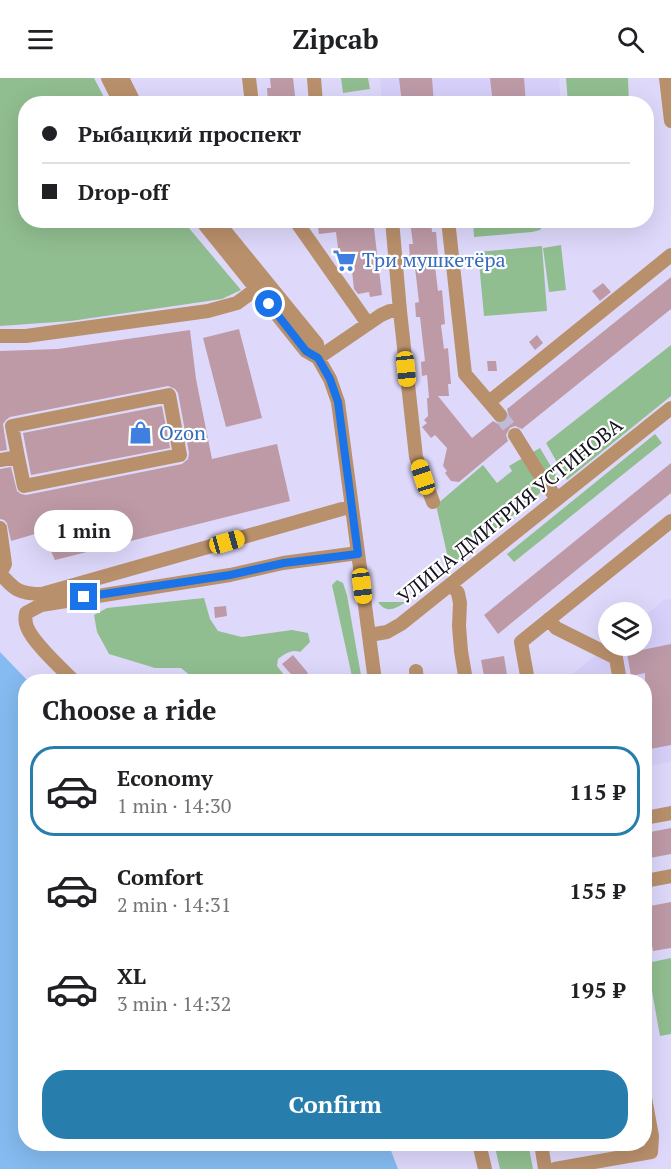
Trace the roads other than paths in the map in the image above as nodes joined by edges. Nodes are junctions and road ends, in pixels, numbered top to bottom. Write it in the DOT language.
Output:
graph roads {
  1 [pos="108,78"];
  2 [pos="122,78"];
  3 [pos="249,78"];
  4 [pos="314,78"];
  5 [pos="666,78"];
  6 [pos="117,96"];
  7 [pos="131,96"];
  8 [pos="251,96"];
  9 [pos="315,96"];
  10 [pos="671,121"];
  11 [pos="208,228"];
  12 [pos="222,228"];
  13 [pos="301,228"];
  14 [pos="393,228"];
  15 [pos="449,228"];
  16 [pos="671,255"];
  17 [pos="261,285"];
  18 [pos="400,311"];
  19 [pos="368,324"];
  20 [pos="0,336"];
  21 [pos="318,358"];
  22 [pos="489,402"];
  23 [pos="671,408"];
  24 [pos="500,415"];
  25 [pos="515,435"];
  26 [pos="18,457"];
  27 [pos="0,460"];
  28 [pos="356,498"];
  29 [pos="557,499"];
  30 [pos="433,502"];
  31 [pos="671,521"];
  32 [pos="0,528"];
  33 [pos="358,554"];
  34 [pos="0,573"];
  35 [pos="451,584"];
  36 [pos="549,619"];
  37 [pos="369,635"];
  38 [pos="67,674"];
  39 [pos="374,674"];
  40 [pos="465,674"];
  41 [pos="527,674"];
  42 [pos="619,674"];
  43 [pos="671,813"];
  44 [pos="652,817"];
  45 [pos="671,876"];
  46 [pos="652,880"];
  47 [pos="481,1151"];
  48 [pos="542,1151"];
  49 [pos="651,1151"];
  50 [pos="485,1169"];
  51 [pos="545,1169"];
  52 [pos="555,1169"];
  1 -- 6 [label="street"];
  2 -- 7 [label="street"];
  3 -- 8 [label="street"];
  4 -- 9 [label="street"];
  5 -- 10 [label="street"];
  11 -- 17 [label="street"];
  12 -- 17 [label="street"];
  13 -- 19 [label="street"];
  14 -- 18 [label="street"];
  15 -- 22 [label="street"];
  16 -- 22 [label="street"];
  17 -- 20 [label="street"];
  17 -- 21 [label="street"];
  18 -- 19 [label="street"];
  18 -- 30 [label="street"];
  19 -- 21 [label="street"];
  21 -- 28 [label="street"];
  22 -- 24 [label="street"];
  23 -- 29 [label="street, УЛИЦА ДМИТРИЯ УСТИНОВА"];
  25 -- 29 [label="street"];
  26 -- 26 [label="street"];
  26 -- 27 [label="street"];
  28 -- 33 [label="street"];
  28 -- 34 [label="street"];
  29 -- 35 [label="street, УЛИЦА ДМИТРИЯ УСТИНОВА"];
  31 -- 36 [label="street"];
  32 -- 34 [label="street"];
  33 -- 37 [label="street"];
  33 -- 38 [label="street"];
  35 -- 37 [label="street, УЛИЦА ДМИТРИЯ УСТИНОВА"];
  35 -- 40 [label="street"];
  36 -- 41 [label="street"];
  36 -- 42 [label="street"];
  37 -- 39 [label="street"];
  43 -- 44 [label="street"];
  45 -- 46 [label="street"];
  47 -- 50 [label="street"];
  48 -- 51 [label="street"];
  49 -- 52 [label="street"];
}
